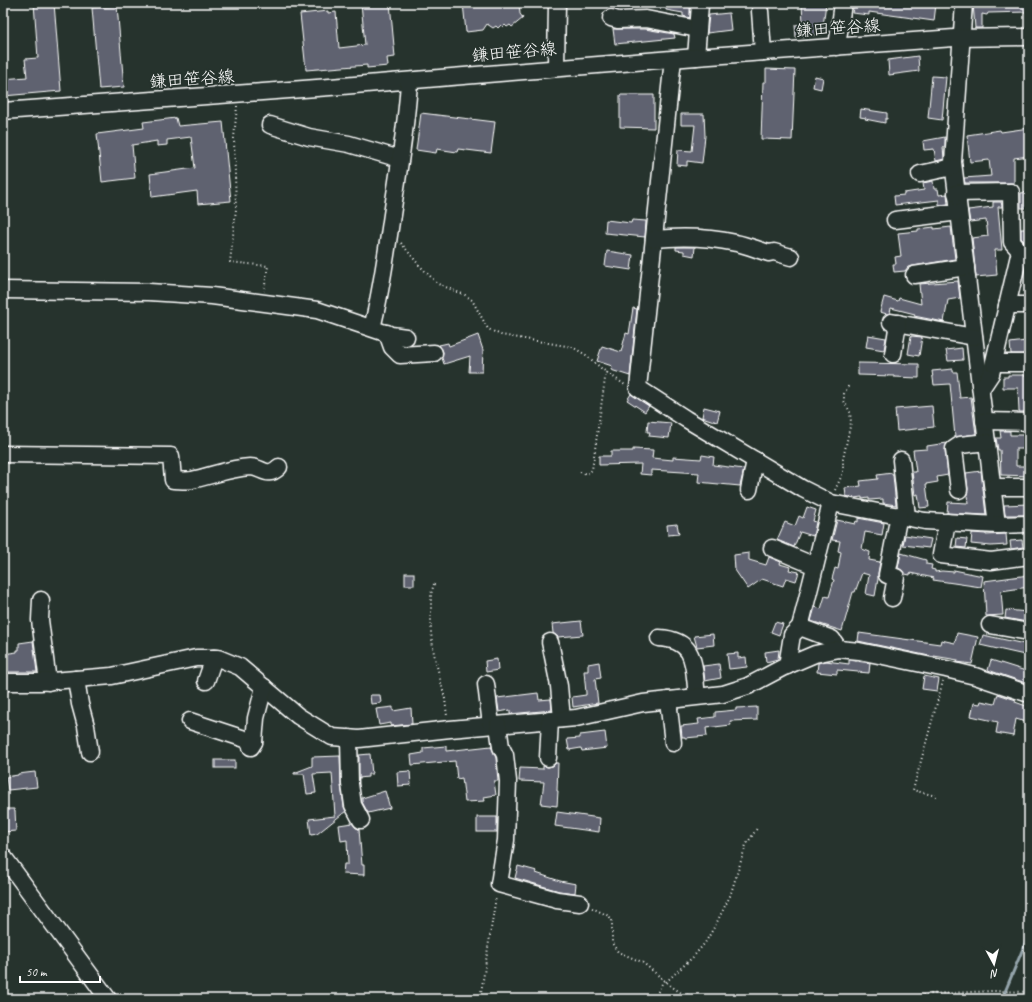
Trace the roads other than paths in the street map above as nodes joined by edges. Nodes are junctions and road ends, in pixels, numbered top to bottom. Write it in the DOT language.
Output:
graph roads {
  1 [pos="557,3"];
  2 [pos="843,3"];
  3 [pos="964,3"];
  4 [pos="700,5"];
  5 [pos="760,11"];
  6 [pos="611,18"];
  7 [pos="698,29"];
  8 [pos="1029,37"];
  9 [pos="962,38"];
  10 [pos="836,47"];
  11 [pos="763,52"];
  12 [pos="696,57"];
  13 [pos="673,58"];
  14 [pos="556,68"];
  15 [pos="409,81"];
  16 [pos="3,112"];
  17 [pos="270,126"];
  18 [pos="400,160"];
  19 [pos="953,167"];
  20 [pos="920,174"];
  21 [pos="956,193"];
  22 [pos="959,212"];
  23 [pos="895,220"];
  24 [pos="654,239"];
  25 [pos="1024,251"];
  26 [pos="791,257"];
  27 [pos="966,267"];
  28 [pos="914,275"];
  29 [pos="3,290"];
  30 [pos="1007,305"];
  31 [pos="1029,305"];
  32 [pos="379,331"];
  33 [pos="406,337"];
  34 [pos="974,337"];
  35 [pos="434,353"];
  36 [pos="892,354"];
  37 [pos="994,362"];
  38 [pos="1029,363"];
  39 [pos="980,389"];
  40 [pos="984,421"];
  41 [pos="1029,422"];
  42 [pos="987,442"];
  43 [pos="3,454"];
  44 [pos="755,460"];
  45 [pos="901,460"];
  46 [pos="279,467"];
  47 [pos="992,487"];
  48 [pos="1029,487"];
  49 [pos="749,490"];
  50 [pos="959,490"];
  51 [pos="831,503"];
  52 [pos="903,516"];
  53 [pos="947,522"];
  54 [pos="1029,524"];
  55 [pos="997,525"];
  56 [pos="772,548"];
  57 [pos="1029,556"];
  58 [pos="815,566"];
  59 [pos="892,598"];
  60 [pos="41,600"];
  61 [pos="990,625"];
  62 [pos="800,627"];
  63 [pos="1029,632"];
  64 [pos="659,638"];
  65 [pos="550,642"];
  66 [pos="839,649"];
  67 [pos="214,658"];
  68 [pos="787,666"];
  69 [pos="76,679"];
  70 [pos="206,681"];
  71 [pos="3,682"];
  72 [pos="48,682"];
  73 [pos="486,684"];
  74 [pos="264,687"];
  75 [pos="1029,694"];
  76 [pos="697,696"];
  77 [pos="668,700"];
  78 [pos="556,720"];
  79 [pos="190,721"];
  80 [pos="494,725"];
  81 [pos="349,738"];
  82 [pos="673,743"];
  83 [pos="90,752"];
  84 [pos="548,758"];
  85 [pos="361,820"];
  86 [pos="3,856"];
  87 [pos="580,903"];
  88 [pos="108,999"];
  1 -- 14 [label="street"];
  2 -- 10 [label="street"];
  3 -- 9 [label="street"];
  4 -- 7 [label="street"];
  5 -- 11 [label="street"];
  6 -- 7 [label="street"];
  7 -- 12 [label="street"];
  8 -- 9 [label="street, 鎌田笹谷線"];
  9 -- 10 [label="street, 鎌田笹谷線"];
  9 -- 19 [label="street"];
  10 -- 11 [label="street, 鎌田笹谷線"];
  11 -- 12 [label="street, 鎌田笹谷線"];
  12 -- 13 [label="street, 鎌田笹谷線"];
  13 -- 14 [label="street, 鎌田笹谷線"];
  13 -- 24 [label="street"];
  14 -- 15 [label="street, 鎌田笹谷線"];
  15 -- 16 [label="street, 鎌田笹谷線"];
  15 -- 18 [label="street"];
  17 -- 18 [label="street"];
  18 -- 32 [label="street"];
  19 -- 20 [label="street"];
  19 -- 21 [label="street"];
  21 -- 22 [label="street"];
  21 -- 25 [label="street"];
  22 -- 23 [label="street"];
  22 -- 27 [label="street"];
  24 -- 26 [label="street"];
  24 -- 44 [label="street"];
  25 -- 30 [label="street"];
  27 -- 28 [label="street"];
  27 -- 34 [label="street"];
  29 -- 32 [label="street"];
  30 -- 31 [label="street"];
  30 -- 37 [label="street"];
  32 -- 33 [label="street"];
  32 -- 35 [label="street"];
  34 -- 36 [label="street"];
  34 -- 39 [label="street"];
  37 -- 38 [label="street"];
  37 -- 39 [label="street"];
  39 -- 40 [label="street"];
  40 -- 41 [label="street"];
  40 -- 42 [label="street"];
  42 -- 47 [label="street"];
  42 -- 50 [label="street"];
  43 -- 46 [label="street"];
  44 -- 49 [label="street"];
  44 -- 51 [label="street"];
  45 -- 52 [label="street"];
  47 -- 48 [label="street"];
  47 -- 55 [label="street"];
  51 -- 52 [label="street"];
  51 -- 58 [label="street"];
  52 -- 53 [label="street"];
  52 -- 59 [label="street"];
  53 -- 55 [label="street"];
  53 -- 57 [label="street"];
  54 -- 55 [label="street"];
  56 -- 58 [label="street"];
  58 -- 62 [label="street"];
  60 -- 72 [label="street"];
  61 -- 63 [label="street"];
  62 -- 66 [label="street"];
  62 -- 68 [label="street"];
  64 -- 76 [label="street"];
  65 -- 78 [label="street"];
  66 -- 68 [label="street"];
  66 -- 75 [label="street"];
  67 -- 69 [label="street"];
  67 -- 70 [label="street"];
  67 -- 74 [label="street"];
  68 -- 76 [label="street"];
  69 -- 72 [label="street"];
  69 -- 83 [label="street"];
  71 -- 72 [label="street"];
  73 -- 80 [label="street"];
  74 -- 79 [label="street"];
  74 -- 81 [label="street"];
  76 -- 77 [label="street"];
  77 -- 78 [label="street"];
  77 -- 82 [label="street"];
  78 -- 80 [label="street"];
  78 -- 84 [label="street"];
  80 -- 81 [label="street"];
  80 -- 87 [label="street"];
  81 -- 85 [label="street"];
  86 -- 88 [label="street"];
}
